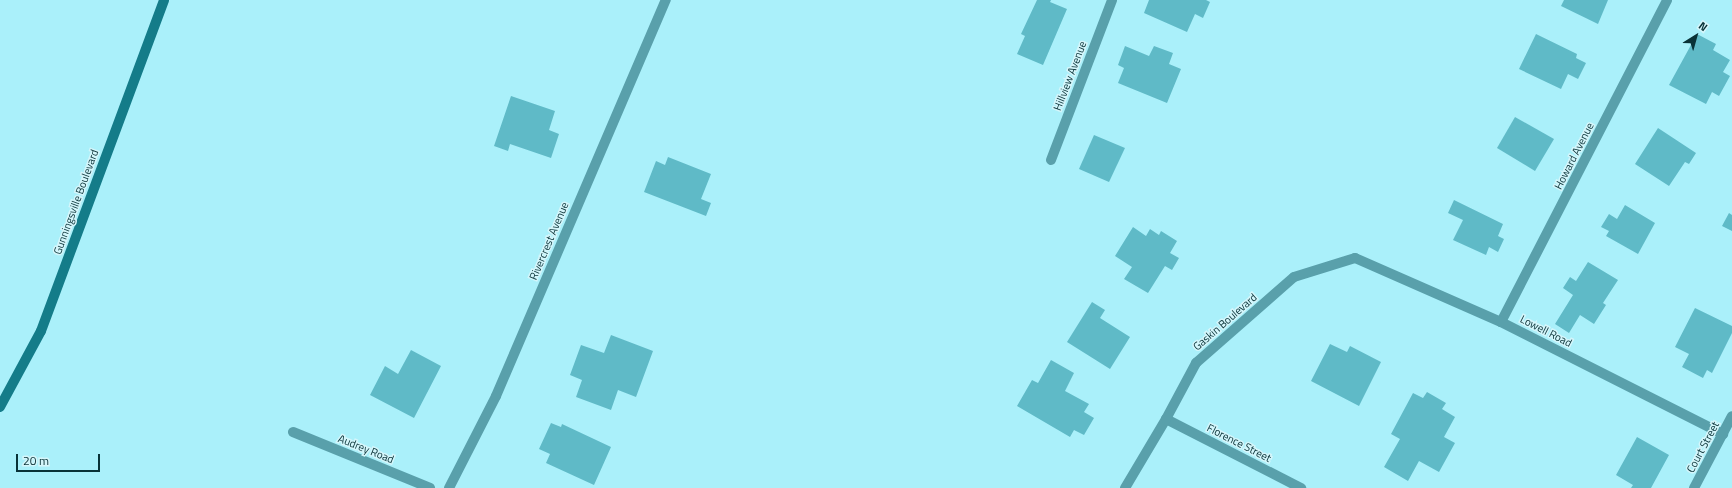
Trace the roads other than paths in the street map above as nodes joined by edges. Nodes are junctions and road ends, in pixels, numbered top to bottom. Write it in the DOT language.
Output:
graph roads {
  1 [pos="164,0"];
  2 [pos="666,0"];
  3 [pos="1112,0"];
  4 [pos="1667,0"];
  5 [pos="1051,160"];
  6 [pos="1355,258"];
  7 [pos="1501,322"];
  8 [pos="0,407"];
  9 [pos="1732,416"];
  10 [pos="1166,419"];
  11 [pos="293,432"];
  12 [pos="1723,434"];
  13 [pos="430,488"];
  14 [pos="449,488"];
  15 [pos="1125,488"];
  16 [pos="1301,488"];
  17 [pos="1694,488"];
  1 -- 8 [label="main road, Gunningsville Boulevard"];
  2 -- 14 [label="street, Rivercrest Avenue"];
  3 -- 5 [label="street, Hillview Avenue"];
  4 -- 7 [label="street, Howard Avenue"];
  6 -- 7 [label="street, Lowell Road"];
  6 -- 10 [label="street, Gaskin Boulevard"];
  7 -- 12 [label="street, Lowell Road"];
  9 -- 12 [label="street, Court Street"];
  10 -- 15 [label="street, Gaskin Boulevard"];
  10 -- 16 [label="street, Florence Street"];
  11 -- 13 [label="street, Audrey Road"];
  12 -- 17 [label="street, Court Street"];
}
